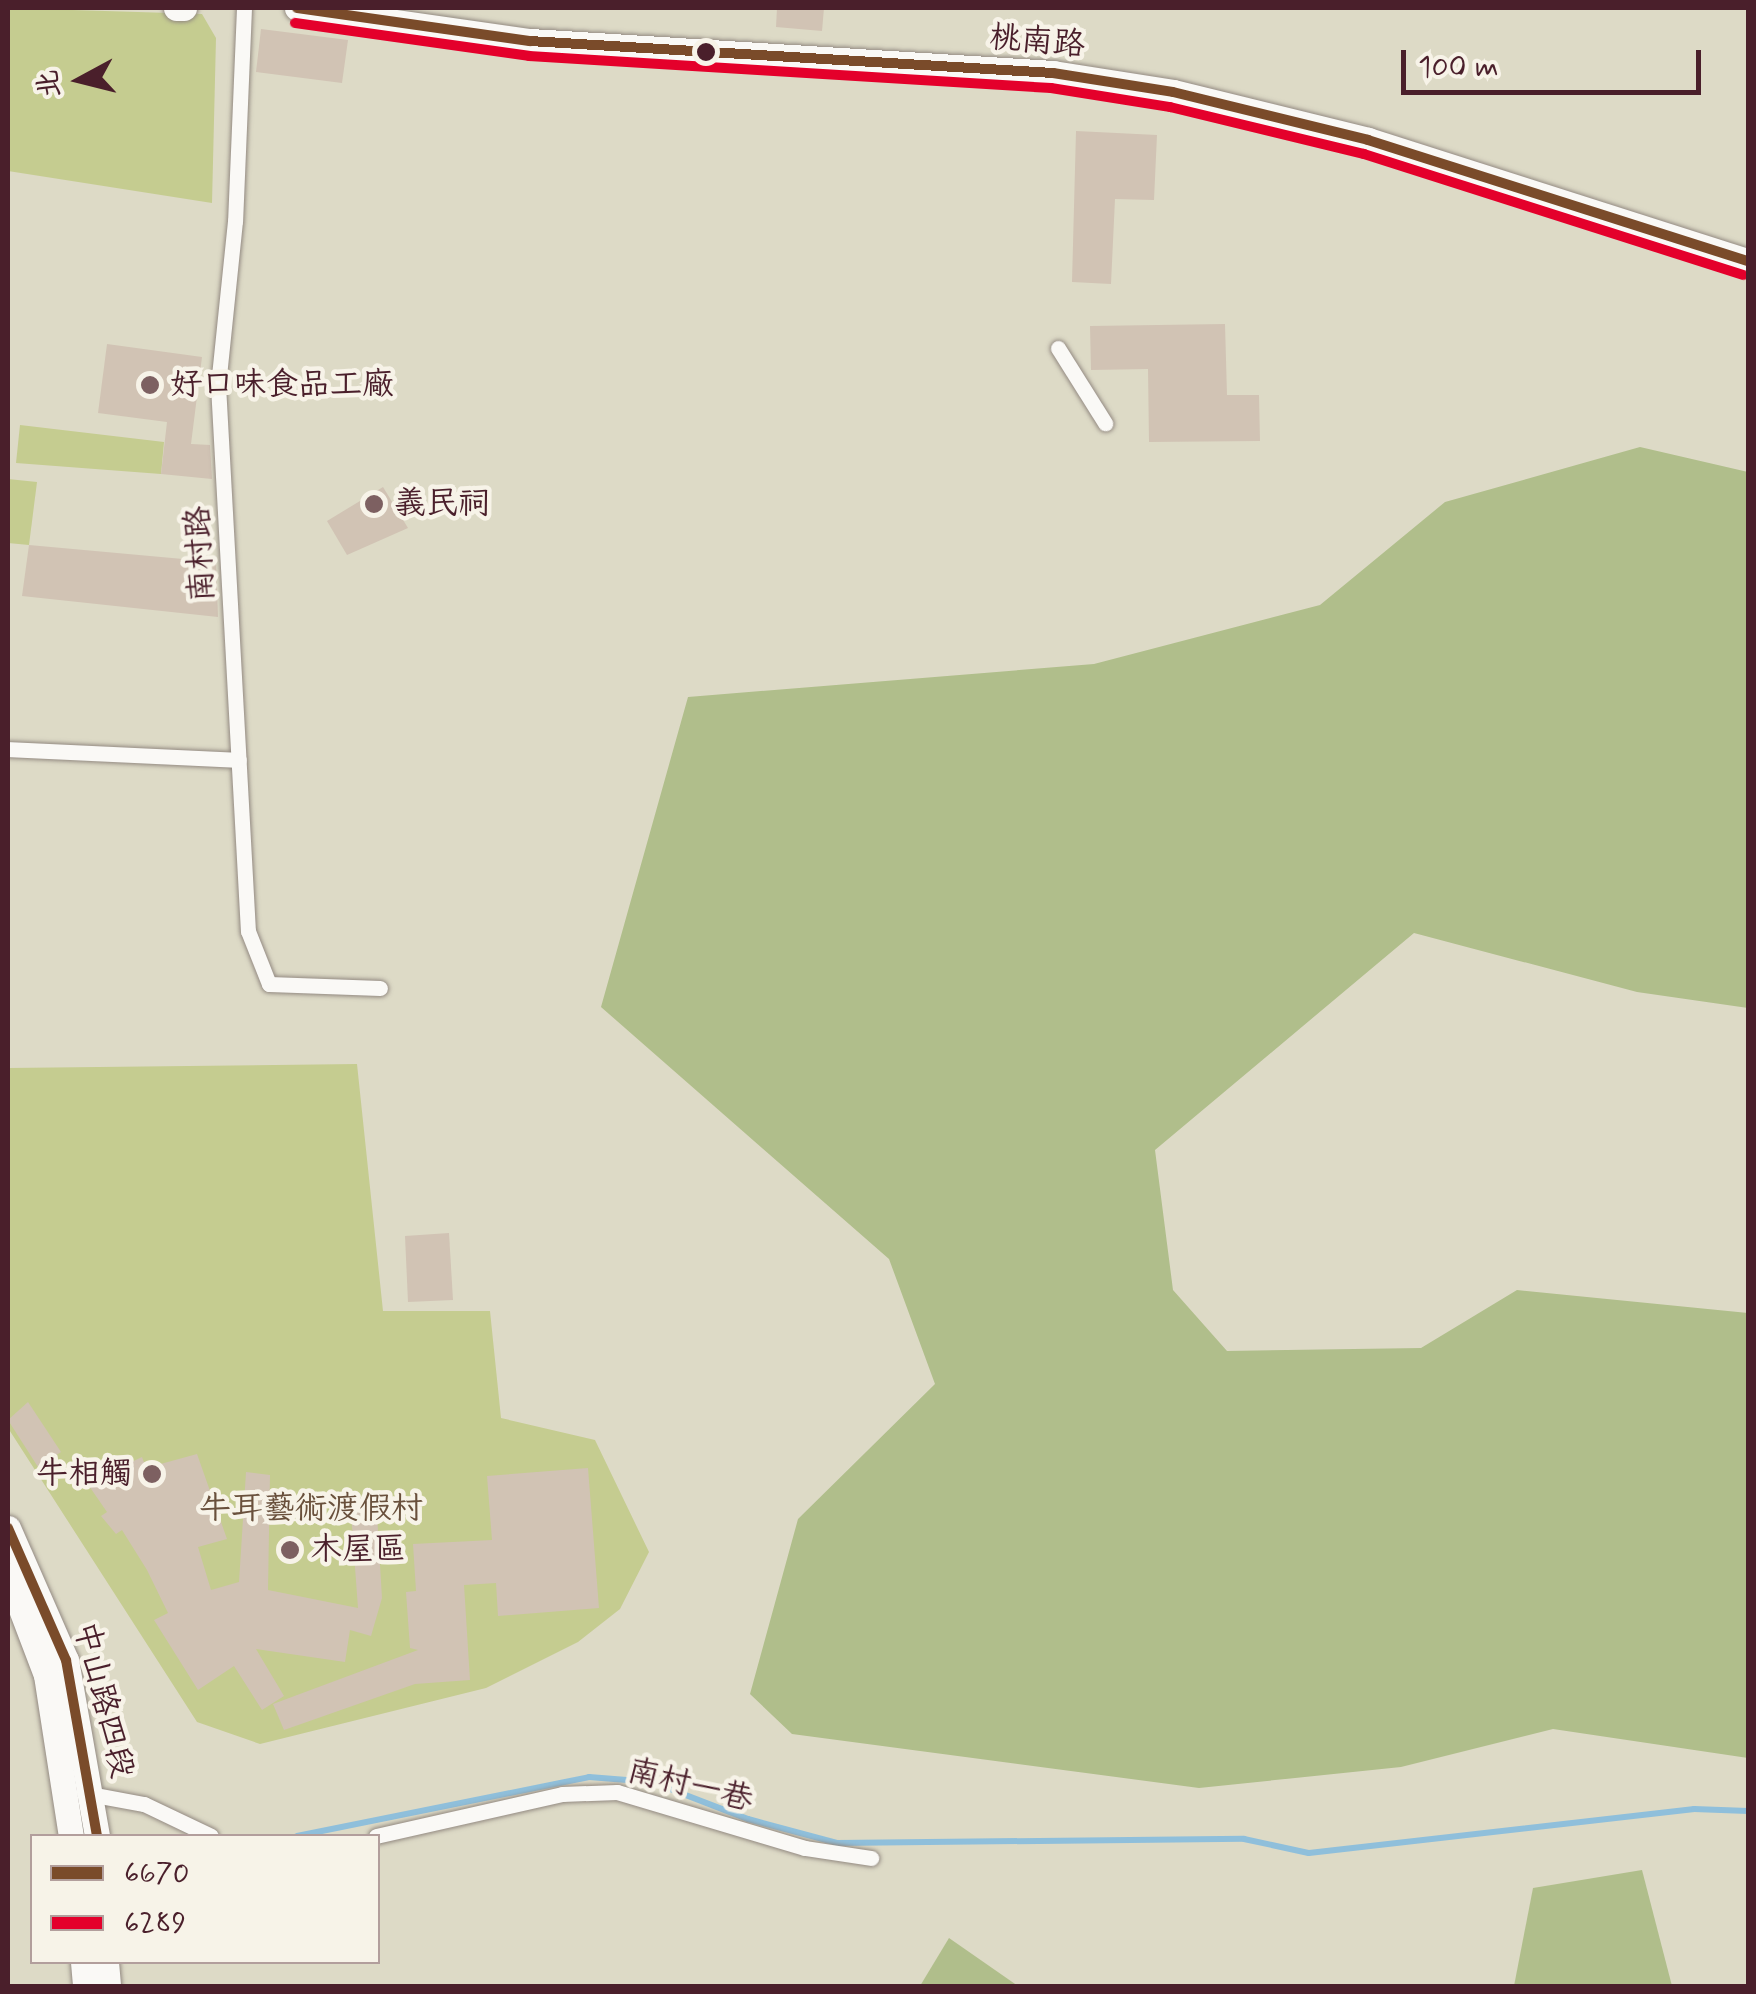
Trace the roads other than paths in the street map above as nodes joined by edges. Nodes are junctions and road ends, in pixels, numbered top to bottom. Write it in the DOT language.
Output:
graph roads {
  1 [pos="176,8"];
  2 [pos="184,8"];
  3 [pos="244,8"];
  4 [pos="297,8"];
  5 [pos="1748,260"];
  6 [pos="1058,348"];
  7 [pos="1105,423"];
  8 [pos="8,749"];
  9 [pos="238,760"];
  10 [pos="380,988"];
  11 [pos="8,1528"];
  12 [pos="8,1575"];
  13 [pos="66,1792"];
  14 [pos="94,1794"];
  15 [pos="71,1834"];
  16 [pos="97,1834"];
  17 [pos="207,1834"];
  18 [pos="380,1835"];
  19 [pos="871,1858"];
  1 -- 2 [label="main road"];
  3 -- 9 [label="street, 南村路"];
  4 -- 5 [label="main road, 桃南路"];
  6 -- 7 [label="street"];
  8 -- 9 [label="street"];
  9 -- 10 [label="street, 南村路"];
  11 -- 14 [label="main road, 中山路四段"];
  12 -- 13 [label="main road, 中山路四段"];
  13 -- 14 [label="street"];
  13 -- 15 [label="main road, 中山路四段"];
  14 -- 16 [label="main road, 中山路四段"];
  14 -- 17 [label="street"];
  18 -- 19 [label="street, 南村一巷"];
}
